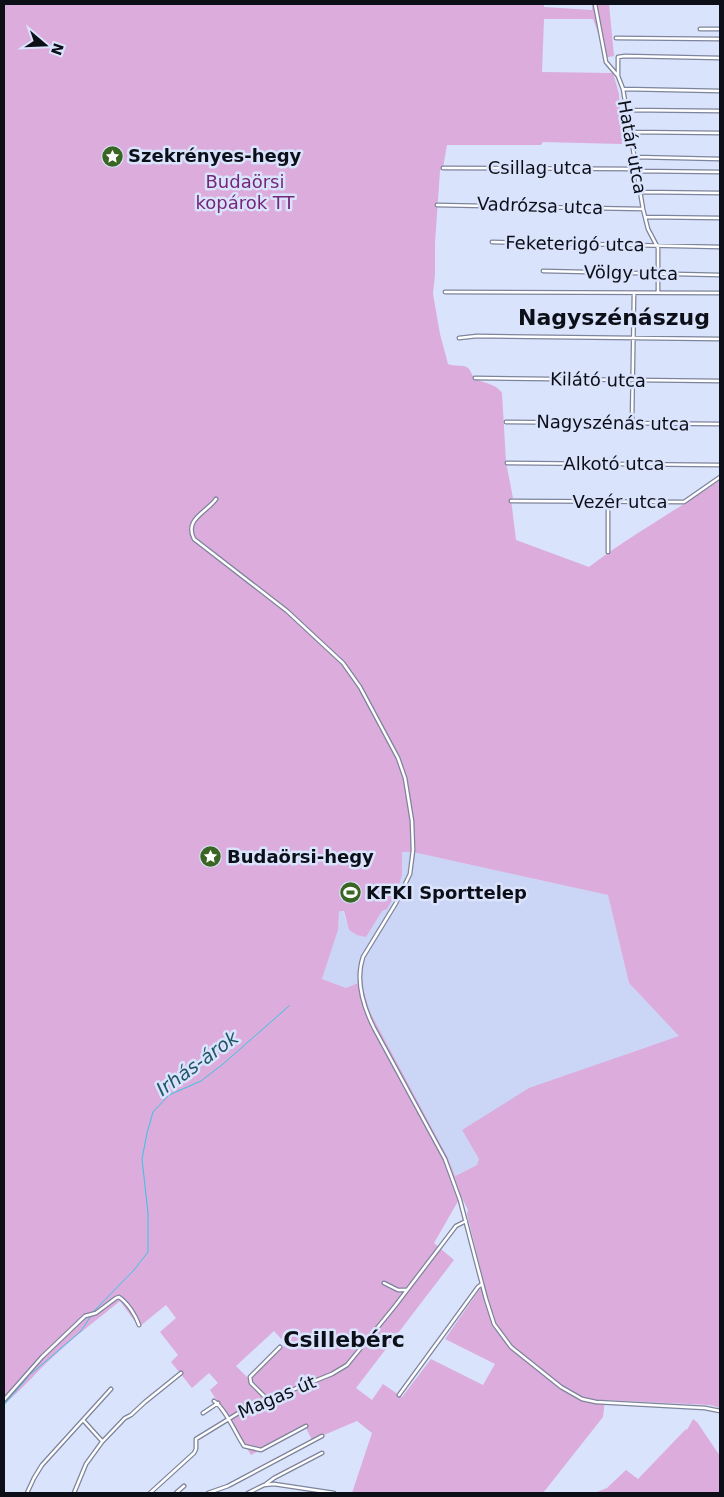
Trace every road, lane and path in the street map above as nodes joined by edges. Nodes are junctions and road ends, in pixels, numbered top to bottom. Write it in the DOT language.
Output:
graph roads {
  1 [pos="595,4"];
  2 [pos="700,29"];
  3 [pos="720,29"];
  4 [pos="616,38"];
  5 [pos="720,39"];
  6 [pos="720,58"];
  7 [pos="618,76"];
  8 [pos="623,89"];
  9 [pos="720,91"];
  10 [pos="627,110"];
  11 [pos="720,111"];
  12 [pos="630,132"];
  13 [pos="720,133"];
  14 [pos="635,157"];
  15 [pos="720,159"];
  16 [pos="443,168"];
  17 [pos="636,170"];
  18 [pos="720,172"];
  19 [pos="641,192"];
  20 [pos="720,194"];
  21 [pos="437,205"];
  22 [pos="643,209"];
  23 [pos="645,217"];
  24 [pos="720,218"];
  25 [pos="492,242"];
  26 [pos="657,246"];
  27 [pos="720,247"];
  28 [pos="542,271"];
  29 [pos="658,274"];
  30 [pos="720,275"];
  31 [pos="445,292"];
  32 [pos="658,292"];
  33 [pos="634,293"];
  34 [pos="720,294"];
  35 [pos="459,338"];
  36 [pos="632,338"];
  37 [pos="720,339"];
  38 [pos="475,378"];
  39 [pos="632,380"];
  40 [pos="720,381"];
  41 [pos="506,422"];
  42 [pos="632,423"];
  43 [pos="720,424"];
  44 [pos="507,463"];
  45 [pos="720,464"];
  46 [pos="720,477"];
  47 [pos="216,498"];
  48 [pos="511,501"];
  49 [pos="608,502"];
  50 [pos="608,552"];
  51 [pos="466,1221"];
  52 [pos="384,1283"];
  53 [pos="482,1284"];
  54 [pos="400,1290"];
  55 [pos="406,1290"];
  56 [pos="402,1296"];
  57 [pos="139,1326"];
  58 [pos="280,1347"];
  59 [pos="181,1373"];
  60 [pos="112,1390"];
  61 [pos="399,1395"];
  62 [pos="267,1399"];
  63 [pos="4,1400"];
  64 [pos="720,1411"];
  65 [pos="203,1414"];
  66 [pos="228,1419"];
  67 [pos="83,1420"];
  68 [pos="306,1426"];
  69 [pos="322,1436"];
  70 [pos="102,1442"];
  71 [pos="322,1453"];
  72 [pos="266,1484"];
  73 [pos="184,1486"];
  74 [pos="27,1493"];
  75 [pos="74,1493"];
  76 [pos="150,1493"];
  77 [pos="176,1493"];
  78 [pos="208,1493"];
  79 [pos="248,1493"];
  80 [pos="334,1493"];
  1 -- 7 [label="street, Határ utca"];
  2 -- 3 [label="street"];
  4 -- 5 [label="street"];
  6 -- 7 [label="street"];
  7 -- 8 [label="street, Határ utca"];
  8 -- 9 [label="street"];
  8 -- 10 [label="street, Határ utca"];
  10 -- 11 [label="street"];
  10 -- 12 [label="street, Határ utca"];
  12 -- 13 [label="street"];
  12 -- 14 [label="street, Határ utca"];
  14 -- 15 [label="street"];
  14 -- 17 [label="street, Határ utca"];
  16 -- 17 [label="street, Csillag utca"];
  17 -- 18 [label="street, Csillag utca"];
  17 -- 19 [label="street, Határ utca"];
  19 -- 20 [label="street"];
  19 -- 22 [label="street, Határ utca"];
  21 -- 22 [label="street, Vadrózsa utca"];
  22 -- 23 [label="street, Határ utca"];
  23 -- 24 [label="street"];
  23 -- 26 [label="street, Határ utca"];
  25 -- 26 [label="street, Feketerigó utca"];
  26 -- 27 [label="street, Feketerigó utca"];
  26 -- 29 [label="street, Határ utca"];
  28 -- 29 [label="street, Völgy utca"];
  29 -- 30 [label="street, Völgy utca"];
  29 -- 32 [label="street, Határ utca"];
  31 -- 33 [label="street"];
  32 -- 33 [label="street"];
  32 -- 34 [label="street"];
  33 -- 36 [label="street"];
  35 -- 36 [label="street"];
  36 -- 37 [label="street"];
  36 -- 39 [label="street"];
  38 -- 39 [label="street, Kilátó utca"];
  39 -- 40 [label="street, Kilátó utca"];
  39 -- 42 [label="street"];
  41 -- 42 [label="street, Nagyszénás utca"];
  42 -- 43 [label="street, Nagyszénás utca"];
  44 -- 45 [label="street, Alkotó utca"];
  46 -- 49 [label="street, Vezér utca"];
  47 -- 51 [label="street"];
  48 -- 49 [label="street, Vezér utca"];
  49 -- 50 [label="street"];
  51 -- 53 [label="street"];
  51 -- 55 [label="street, Magas út"];
  52 -- 54 [label="street"];
  53 -- 61 [label="street"];
  53 -- 64 [label="street"];
  54 -- 55 [label="street"];
  54 -- 56 [label="street"];
  55 -- 56 [label="street, Magas út"];
  56 -- 62 [label="street, Magas út"];
  57 -- 63 [label="street"];
  58 -- 62 [label="street"];
  59 -- 70 [label="street"];
  60 -- 67 [label="street"];
  62 -- 66 [label="street, Magas út"];
  65 -- 66 [label="street"];
  66 -- 68 [label="street"];
  66 -- 76 [label="street, Magas út"];
  67 -- 70 [label="street"];
  67 -- 74 [label="street"];
  69 -- 78 [label="street"];
  70 -- 75 [label="street"];
  71 -- 72 [label="street"];
  72 -- 79 [label="street"];
  72 -- 80 [label="street"];
  73 -- 77 [label="street"];
}
